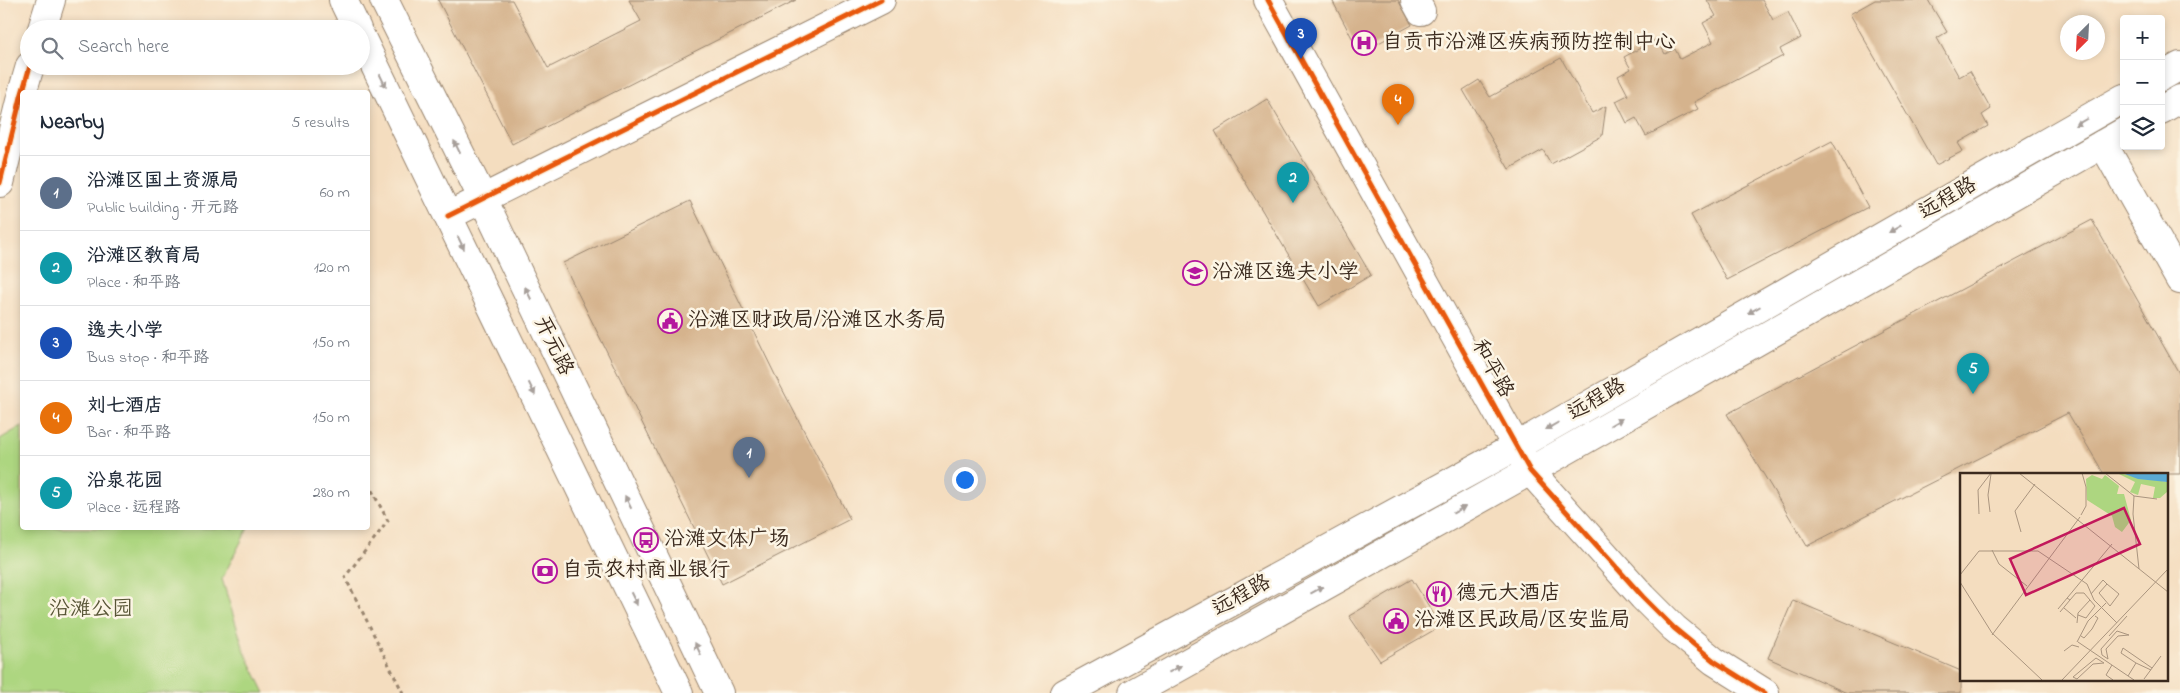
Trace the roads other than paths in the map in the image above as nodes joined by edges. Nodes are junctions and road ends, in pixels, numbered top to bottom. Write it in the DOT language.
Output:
graph roads {
  1 [pos="51,0"];
  2 [pos="343,0"];
  3 [pos="384,0"];
  4 [pos="880,0"];
  5 [pos="1268,0"];
  6 [pos="45,20"];
  7 [pos="353,20"];
  8 [pos="370,56"];
  9 [pos="2180,66"];
  10 [pos="2165,74"];
  11 [pos="27,75"];
  12 [pos="23,90"];
  13 [pos="2180,99"];
  14 [pos="2120,100"];
  15 [pos="20,101"];
  16 [pos="2165,108"];
  17 [pos="2113,138"];
  18 [pos="0,183"];
  19 [pos="483,199"];
  20 [pos="448,216"];
  21 [pos="2180,280"];
  22 [pos="1517,446"];
  23 [pos="1530,471"];
  24 [pos="679,693"];
  25 [pos="719,693"];
  26 [pos="1065,693"];
  27 [pos="1133,693"];
  28 [pos="1765,693"];
  1 -- 6 [label="main road"];
  2 -- 7 [label="main road"];
  19 -- 3 [label="main road, 开元路, one-way"];
  4 -- 19 [label="main road"];
  5 -- 22 [label="main road, 和平路"];
  8 -- 20 [label="main road, 开元路, one-way"];
  9 -- 10 [label="main road"];
  11 -- 12 [label="main road"];
  13 -- 16 [label="main road"];
  14 -- 22 [label="main road, 远程路, one-way"];
  15 -- 18 [label="main road"];
  17 -- 21 [label="main road"];
  23 -- 17 [label="main road, 远程路, one-way"];
  19 -- 20 [label="main road"];
  25 -- 19 [label="main road, 开元路, one-way"];
  20 -- 24 [label="main road, 开元路, one-way"];
  22 -- 23 [label="main road, 和平路"];
  22 -- 26 [label="main road, 远程路"];
  27 -- 23 [label="main road, 远程路, one-way"];
  23 -- 28 [label="main road, 和平路"];
}
